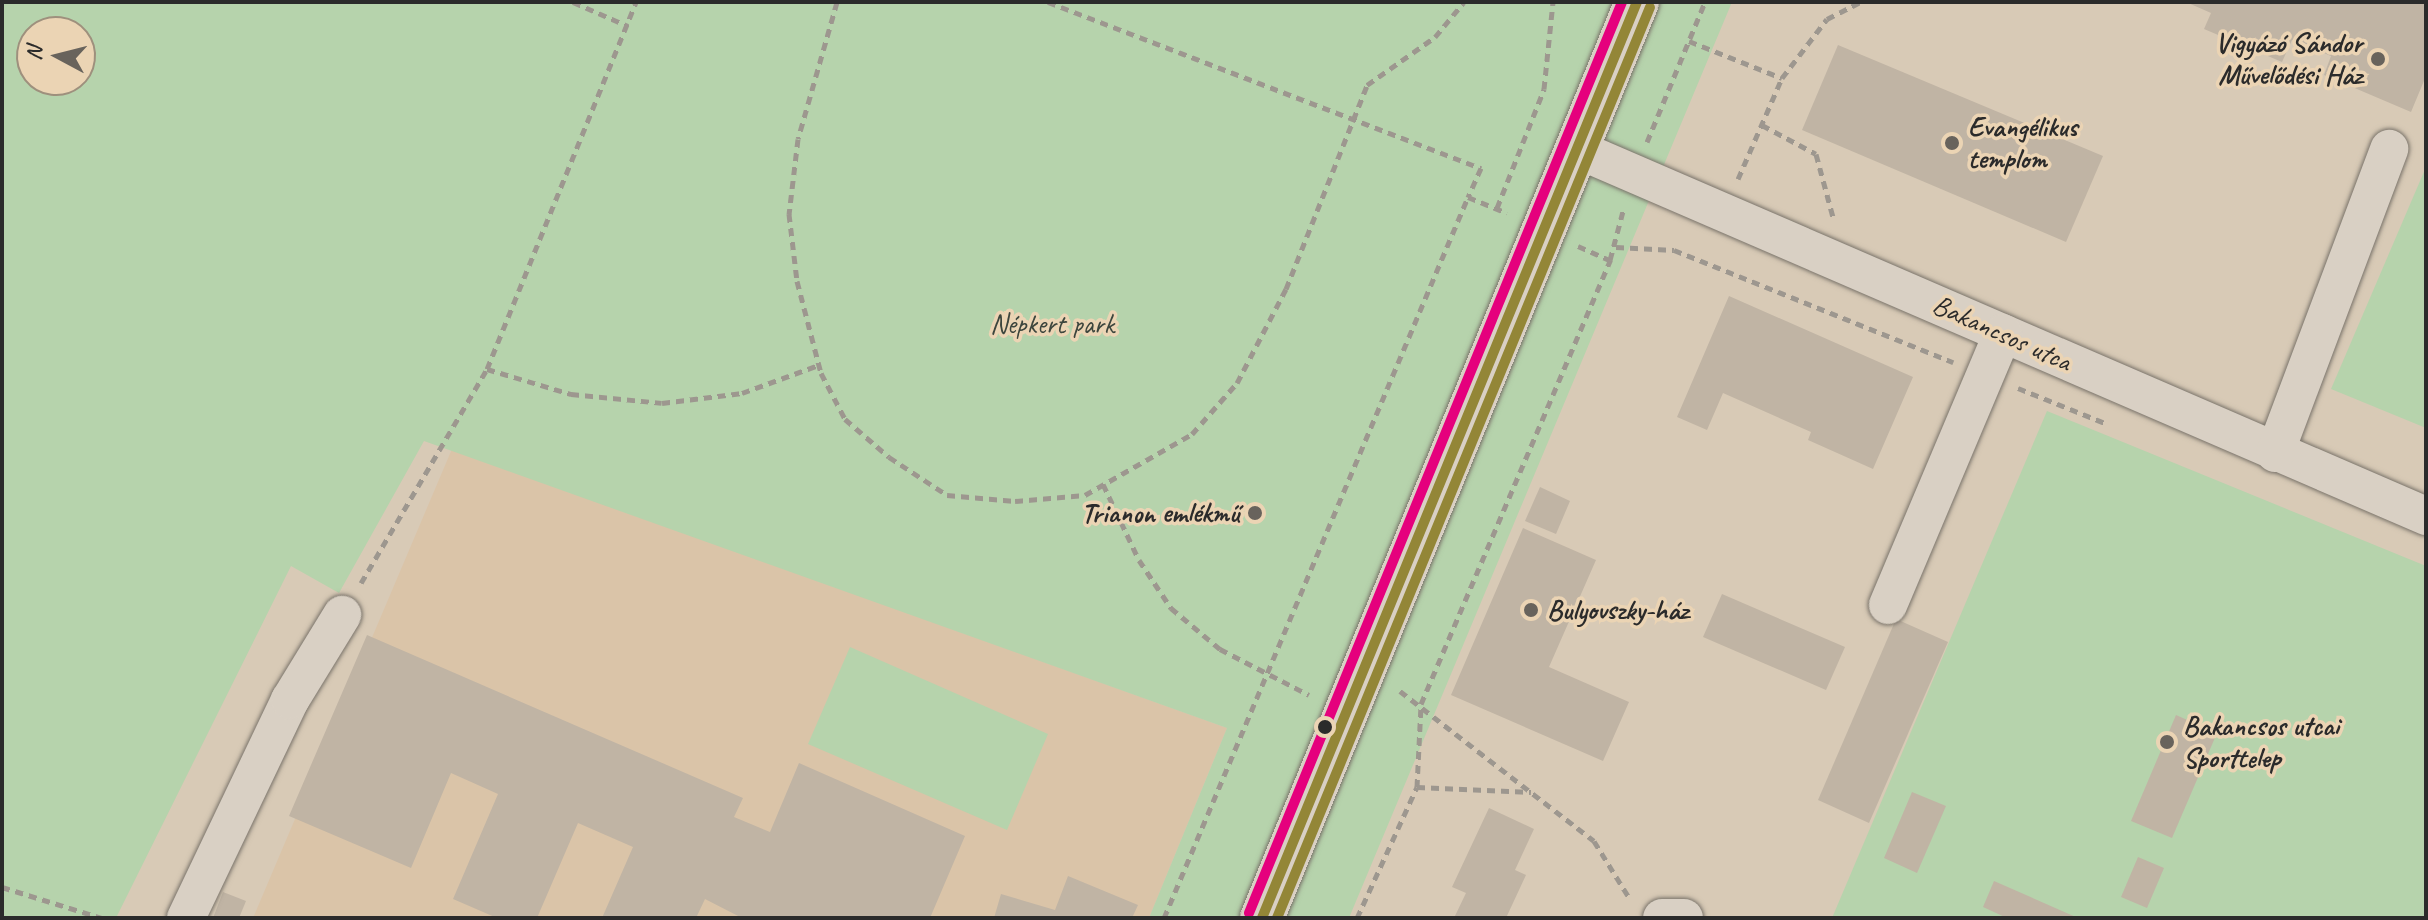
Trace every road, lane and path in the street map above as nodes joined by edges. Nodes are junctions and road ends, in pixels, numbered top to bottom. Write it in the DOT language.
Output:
graph roads {
  1 [pos="573,2"];
  2 [pos="636,2"];
  3 [pos="837,2"];
  4 [pos="1048,2"];
  5 [pos="1464,2"];
  6 [pos="1553,2"];
  7 [pos="1637,2"];
  8 [pos="1705,2"];
  9 [pos="1861,2"];
  10 [pos="628,26"];
  11 [pos="1689,41"];
  12 [pos="1782,78"];
  13 [pos="1354,117"];
  14 [pos="1762,125"];
  15 [pos="2389,149"];
  16 [pos="1579,150"];
  17 [pos="1632,173"];
  18 [pos="1468,197"];
  19 [pos="1497,208"];
  20 [pos="1724,213"];
  21 [pos="1545,233"];
  22 [pos="1610,260"];
  23 [pos="1845,265"];
  24 [pos="2003,333"];
  25 [pos="819,365"];
  26 [pos="487,369"];
  27 [pos="2275,453"];
  28 [pos="1103,484"];
  29 [pos="2426,516"];
  30 [pos="1888,605"];
  31 [pos="342,615"];
  32 [pos="1263,675"];
  33 [pos="1358,694"];
  34 [pos="1421,704"];
  35 [pos="1417,787"];
  36 [pos="1531,792"];
  37 [pos="2,887"];
  38 [pos="1648,912"];
  39 [pos="102,918"];
  40 [pos="186,918"];
  41 [pos="1164,918"];
  42 [pos="1262,918"];
  43 [pos="1357,918"];
  44 [pos="1684,918"];
  1 -- 10 [label="path"];
  2 -- 10 [label="path"];
  3 -- 25 [label="path"];
  4 -- 13 [label="path"];
  5 -- 13 [label="path"];
  6 -- 19 [label="path"];
  7 -- 16 [label="main road"];
  8 -- 11 [label="path"];
  9 -- 12 [label="path"];
  10 -- 26 [label="path"];
  11 -- 12 [label="path"];
  11 -- 17 [label="path"];
  12 -- 14 [label="path"];
  13 -- 18 [label="path"];
  13 -- 28 [label="path"];
  14 -- 20 [label="path"];
  14 -- 23 [label="path"];
  15 -- 27 [label="street"];
  16 -- 17 [label="street, Bakancsos utca"];
  16 -- 21 [label="main road"];
  17 -- 20 [label="street, Bakancsos utca"];
  17 -- 22 [label="path"];
  18 -- 19 [label="path"];
  18 -- 32 [label="path"];
  19 -- 21 [label="path"];
  20 -- 23 [label="street, Bakancsos utca"];
  21 -- 22 [label="path"];
  21 -- 33 [label="main road"];
  22 -- 34 [label="path"];
  23 -- 24 [label="street, Bakancsos utca"];
  24 -- 27 [label="street, Bakancsos utca"];
  24 -- 30 [label="street"];
  25 -- 26 [label="path"];
  25 -- 28 [label="path"];
  26 -- 31 [label="path"];
  27 -- 29 [label="street, Bakancsos utca"];
  28 -- 32 [label="path"];
  31 -- 40 [label="street"];
  32 -- 33 [label="path"];
  32 -- 41 [label="path"];
  33 -- 34 [label="path"];
  33 -- 42 [label="main road"];
  34 -- 35 [label="path"];
  34 -- 36 [label="path"];
  35 -- 36 [label="path"];
  35 -- 43 [label="path"];
  36 -- 38 [label="path"];
  37 -- 39 [label="path"];
  38 -- 44 [label="street"];
}
